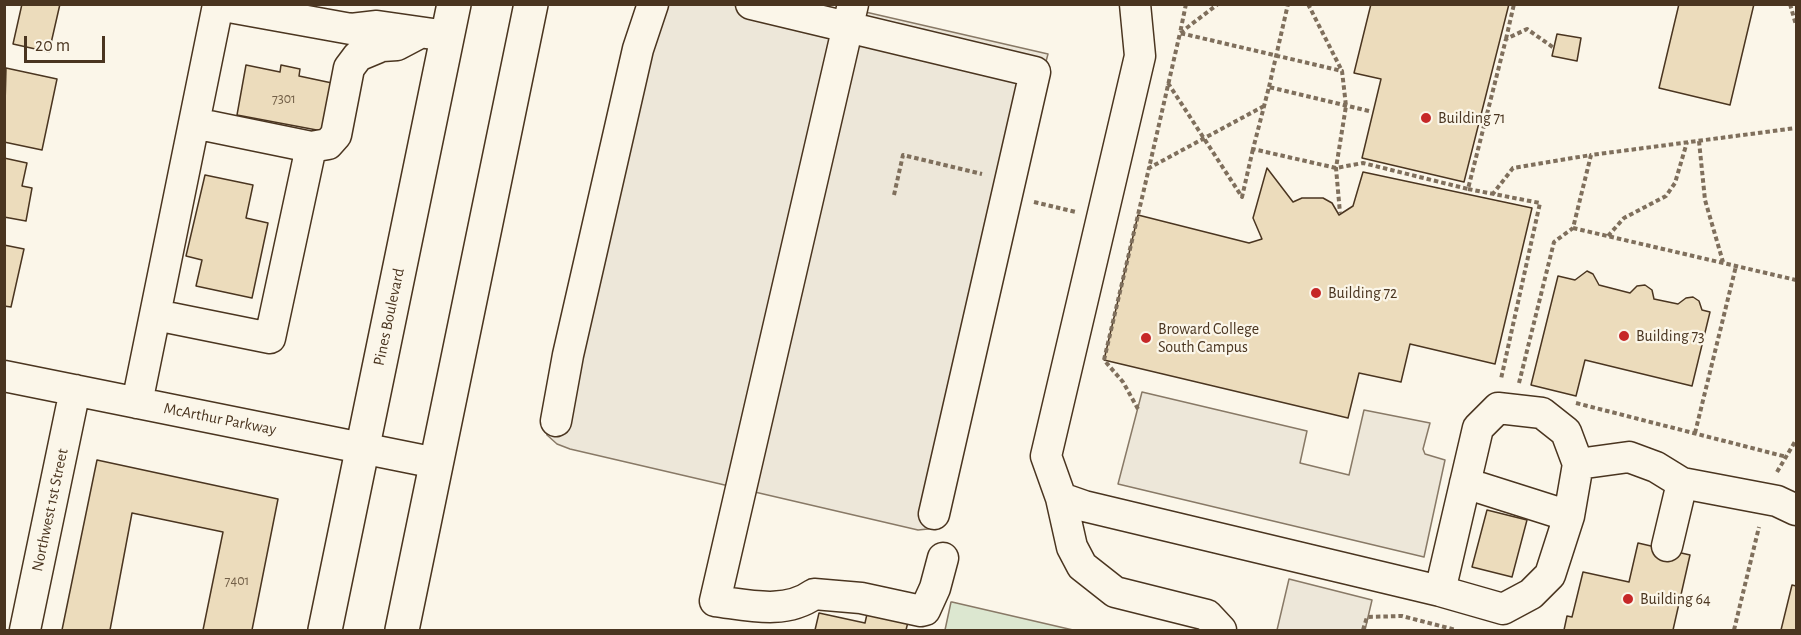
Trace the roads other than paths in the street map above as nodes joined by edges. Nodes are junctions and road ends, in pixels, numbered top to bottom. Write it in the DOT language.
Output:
graph roads {
  1 [pos="454,4"];
  2 [pos="531,4"];
  3 [pos="653,4"];
  4 [pos="751,4"];
  5 [pos="1135,4"];
  6 [pos="851,15"];
  7 [pos="435,34"];
  8 [pos="194,123"];
  9 [pos="311,147"];
  10 [pos="156,315"];
  11 [pos="4,376"];
  12 [pos="75,390"];
  13 [pos="137,403"];
  14 [pos="556,421"];
  15 [pos="362,448"];
  16 [pos="436,463"];
  17 [pos="1578,464"];
  18 [pos="1465,483"];
  19 [pos="1682,483"];
  20 [pos="1061,498"];
  21 [pos="1797,510"];
  22 [pos="934,514"];
  23 [pos="1569,516"];
  24 [pos="1667,546"];
  25 [pos="943,558"];
  26 [pos="1440,591"];
  27 [pos="25,630"];
  28 [pos="325,630"];
  29 [pos="402,630"];
  30 [pos="1221,630"];
  1 -- 7 [label="highway, Pines Boulevard"];
  2 -- 16 [label="highway"];
  3 -- 14 [label="street"];
  4 -- 6 [label="street"];
  5 -- 20 [label="street"];
  6 -- 22 [label="street"];
  6 -- 25 [label="street"];
  7 -- 8 [label="street"];
  7 -- 9 [label="street"];
  7 -- 15 [label="highway, Pines Boulevard"];
  8 -- 9 [label="street"];
  8 -- 10 [label="street"];
  9 -- 10 [label="street"];
  10 -- 13 [label="street"];
  11 -- 12 [label="street, McArthur Parkway"];
  12 -- 13 [label="street, McArthur Parkway"];
  12 -- 27 [label="street, Northwest 1st Street"];
  13 -- 15 [label="street, McArthur Parkway"];
  15 -- 16 [label="street, McArthur Parkway"];
  15 -- 28 [label="highway, Pines Boulevard"];
  16 -- 29 [label="highway"];
  17 -- 18 [label="street"];
  17 -- 19 [label="street"];
  17 -- 23 [label="street"];
  18 -- 23 [label="street"];
  18 -- 26 [label="street"];
  19 -- 21 [label="street"];
  19 -- 24 [label="street"];
  20 -- 26 [label="street"];
  20 -- 30 [label="street"];
  23 -- 26 [label="street"];
}
